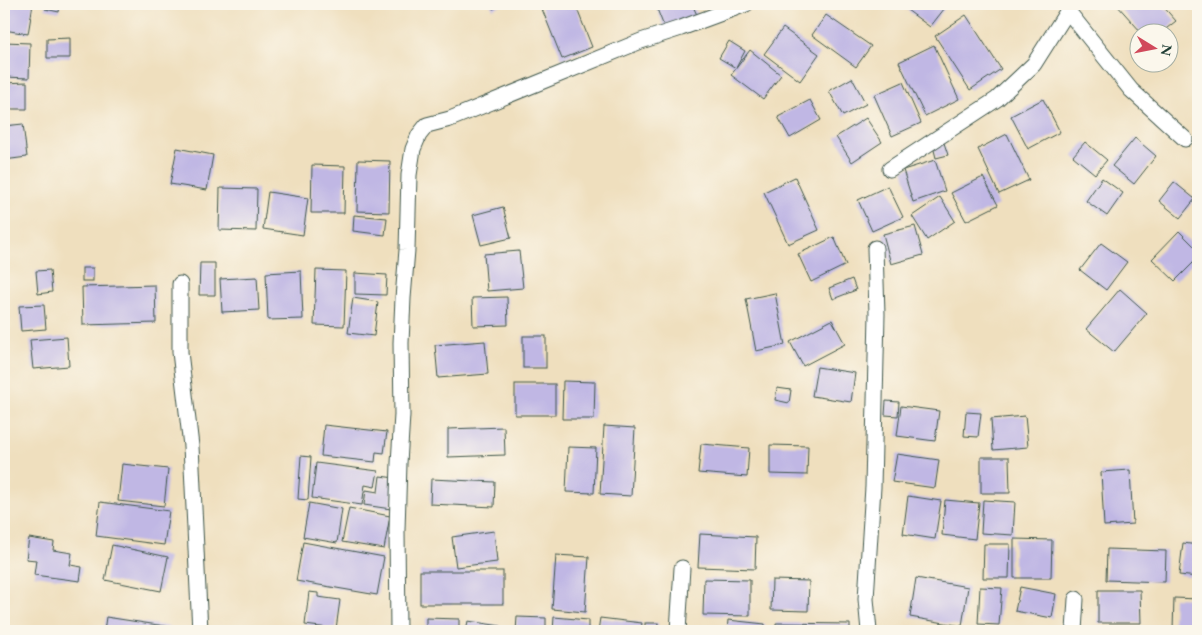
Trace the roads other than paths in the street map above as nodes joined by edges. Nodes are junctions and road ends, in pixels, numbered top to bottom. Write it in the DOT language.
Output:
graph roads {
  1 [pos="746,4"];
  2 [pos="1070,7"];
  3 [pos="1185,139"];
  4 [pos="890,168"];
  5 [pos="875,248"];
  6 [pos="180,284"];
  7 [pos="682,568"];
  8 [pos="1076,599"];
  9 [pos="200,631"];
  10 [pos="398,631"];
  11 [pos="678,631"];
  12 [pos="869,631"];
  13 [pos="1074,631"];
  1 -- 10 [label="street"];
  2 -- 3 [label="street"];
  2 -- 4 [label="street"];
  5 -- 12 [label="street"];
  6 -- 9 [label="street"];
  7 -- 11 [label="street"];
  8 -- 13 [label="street"];
}
